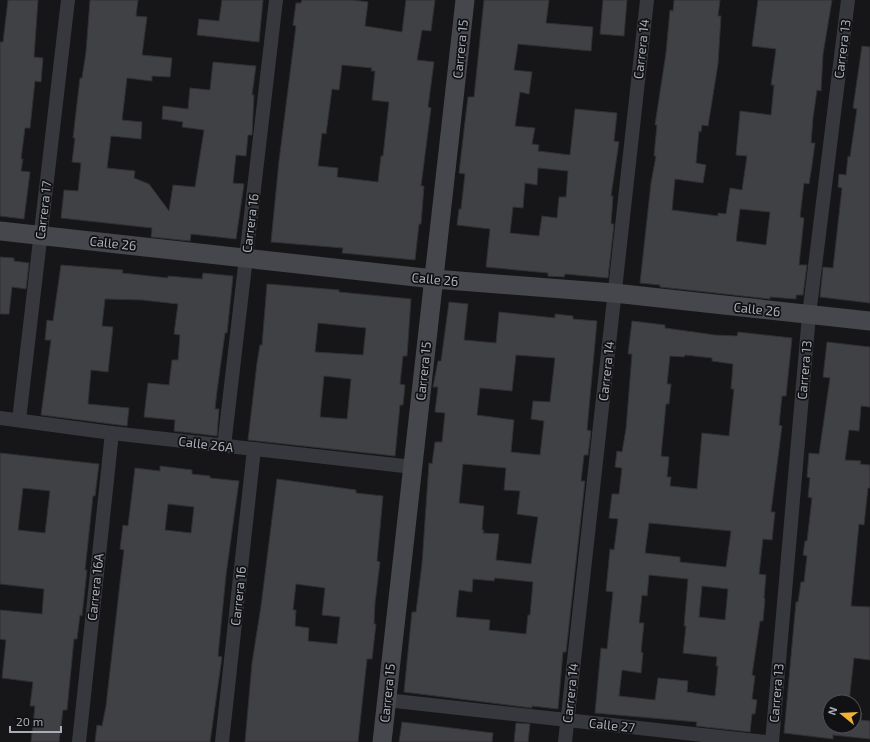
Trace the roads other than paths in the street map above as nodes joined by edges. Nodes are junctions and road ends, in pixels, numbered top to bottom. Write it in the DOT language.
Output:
graph roads {
  1 [pos="68,0"];
  2 [pos="276,0"];
  3 [pos="465,0"];
  4 [pos="647,0"];
  5 [pos="848,0"];
  6 [pos="0,231"];
  7 [pos="40,235"];
  8 [pos="246,258"];
  9 [pos="434,279"];
  10 [pos="614,293"];
  11 [pos="809,315"];
  12 [pos="870,321"];
  13 [pos="0,418"];
  14 [pos="19,420"];
  15 [pos="112,433"];
  16 [pos="224,446"];
  17 [pos="254,449"];
  18 [pos="413,467"];
  19 [pos="386,700"];
  20 [pos="567,720"];
  21 [pos="79,742"];
  22 [pos="222,742"];
  23 [pos="382,742"];
  24 [pos="564,742"];
  25 [pos="766,742"];
  26 [pos="772,742"];
  1 -- 7 [label="street, Carrera 17"];
  2 -- 8 [label="street, Carrera 16"];
  3 -- 9 [label="street, Carrera 15"];
  4 -- 10 [label="street, Carrera 14"];
  5 -- 11 [label="street, Carrera 13"];
  6 -- 7 [label="street, Calle 26"];
  7 -- 8 [label="street, Calle 26"];
  7 -- 14 [label="street, Carrera 17"];
  8 -- 9 [label="street, Calle 26"];
  8 -- 16 [label="street, Carrera 16"];
  9 -- 10 [label="street, Calle 26"];
  9 -- 18 [label="street, Carrera 15"];
  10 -- 11 [label="street, Calle 26"];
  10 -- 20 [label="street, Carrera 14"];
  11 -- 12 [label="street, Calle 26"];
  11 -- 26 [label="street, Carrera 13"];
  13 -- 14 [label="street, Calle 26A"];
  14 -- 15 [label="street, Calle 26A"];
  15 -- 16 [label="street, Calle 26A"];
  15 -- 21 [label="street, Carrera 16A"];
  16 -- 17 [label="street, Calle 26A"];
  17 -- 18 [label="street, Calle 26A"];
  17 -- 22 [label="street, Carrera 16"];
  18 -- 19 [label="street, Carrera 15"];
  19 -- 20 [label="street, Calle 27"];
  19 -- 23 [label="street, Carrera 15"];
  20 -- 24 [label="street, Carrera 14"];
  20 -- 25 [label="street, Calle 27"];
}
